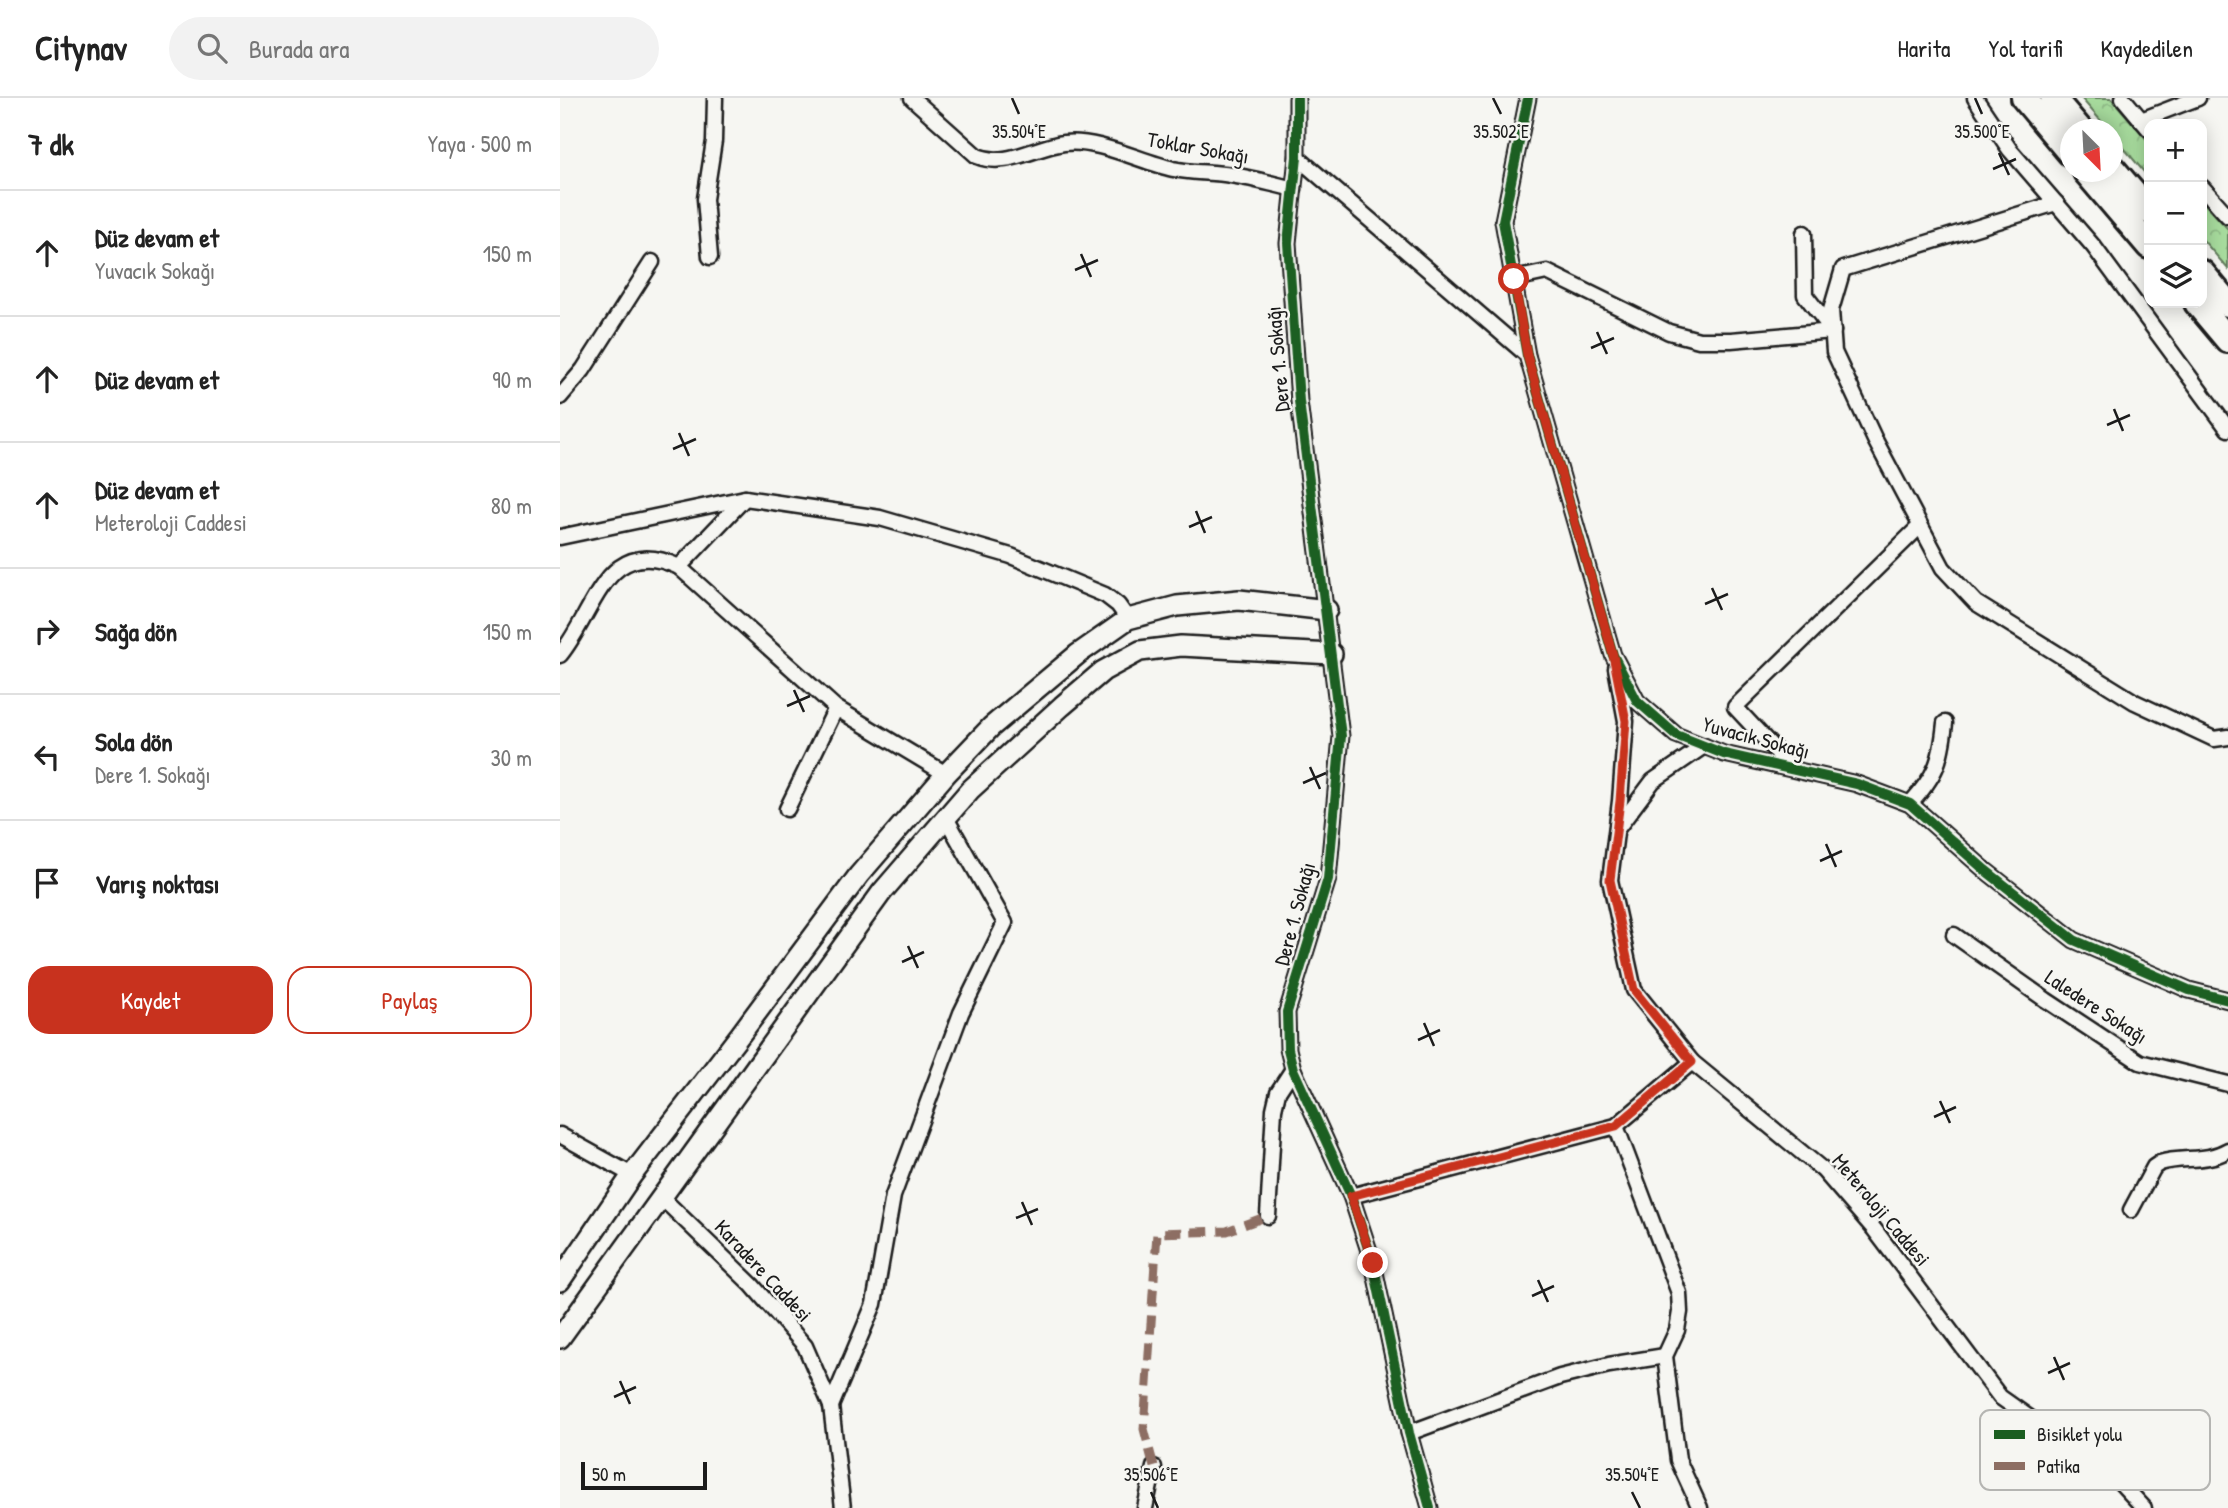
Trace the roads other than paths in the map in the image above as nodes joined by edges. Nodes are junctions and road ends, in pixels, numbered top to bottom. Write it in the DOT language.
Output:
graph roads {
  1 [pos="715,98"];
  2 [pos="912,98"];
  3 [pos="1297,98"];
  4 [pos="1528,98"];
  5 [pos="1975,98"];
  6 [pos="2024,98"];
  7 [pos="2053,98"];
  8 [pos="2123,98"];
  9 [pos="2198,98"];
  10 [pos="2071,119"];
  11 [pos="2157,119"];
  12 [pos="2144,124"];
  13 [pos="2060,141"];
  14 [pos="1297,157"];
  15 [pos="2123,181"];
  16 [pos="2095,182"];
  17 [pos="1294,189"];
  18 [pos="2207,193"];
  19 [pos="2056,203"];
  20 [pos="2144,205"];
  21 [pos="2228,216"];
  22 [pos="1804,233"];
  23 [pos="2148,245"];
  24 [pos="710,257"];
  25 [pos="652,262"];
  26 [pos="1514,279"];
  27 [pos="2207,279"];
  28 [pos="2228,304"];
  29 [pos="2201,308"];
  30 [pos="1833,331"];
  31 [pos="2228,340"];
  32 [pos="1527,355"];
  33 [pos="560,397"];
  34 [pos="2228,429"];
  35 [pos="745,498"];
  36 [pos="1920,526"];
  37 [pos="560,537"];
  38 [pos="679,567"];
  39 [pos="1326,610"];
  40 [pos="1128,619"];
  41 [pos="1332,654"];
  42 [pos="560,655"];
  43 [pos="1613,655"];
  44 [pos="836,708"];
  45 [pos="1945,723"];
  46 [pos="2228,737"];
  47 [pos="1704,746"];
  48 [pos="1792,769"];
  49 [pos="946,774"];
  50 [pos="1910,804"];
  51 [pos="788,809"];
  52 [pos="946,818"];
  53 [pos="1616,830"];
  54 [pos="1954,935"];
  55 [pos="2228,1000"];
  56 [pos="1692,1062"];
  57 [pos="1293,1069"];
  58 [pos="2225,1084"];
  59 [pos="2228,1099"];
  60 [pos="1616,1126"];
  61 [pos="560,1135"];
  62 [pos="2228,1150"];
  63 [pos="632,1175"];
  64 [pos="660,1196"];
  65 [pos="1351,1196"];
  66 [pos="2132,1210"];
  67 [pos="1268,1216"];
  68 [pos="560,1281"];
  69 [pos="560,1338"];
  70 [pos="1665,1356"];
  71 [pos="831,1406"];
  72 [pos="2019,1410"];
  73 [pos="1409,1433"];
  74 [pos="1154,1467"];
  75 [pos="2128,1490"];
  76 [pos="843,1508"];
  77 [pos="1144,1508"];
  78 [pos="1430,1508"];
  79 [pos="1700,1508"];
  80 [pos="2144,1508"];
  1 -- 24 [label="street"];
  2 -- 17 [label="street, Toklar Sokağı"];
  3 -- 14 [label="street, Dere 1. Sokağı"];
  4 -- 26 [label="street, Yuvacık Sokağı"];
  5 -- 19 [label="street"];
  6 -- 13 [label="highway"];
  7 -- 10 [label="highway"];
  8 -- 12 [label="street"];
  9 -- 11 [label="street"];
  14 -- 17 [label="street, Dere 1. Sokağı"];
  14 -- 32 [label="street"];
  15 -- 20 [label="highway"];
  16 -- 23 [label="highway"];
  17 -- 39 [label="street, Dere 1. Sokağı"];
  18 -- 21 [label="street"];
  19 -- 30 [label="street"];
  19 -- 34 [label="street"];
  22 -- 30 [label="street"];
  25 -- 33 [label="street"];
  26 -- 30 [label="street"];
  26 -- 32 [label="street, Yuvacık Sokağı"];
  27 -- 28 [label="highway"];
  29 -- 31 [label="highway"];
  30 -- 36 [label="street"];
  32 -- 43 [label="street, Yuvacık Sokağı"];
  35 -- 37 [label="street"];
  35 -- 38 [label="street"];
  35 -- 40 [label="street"];
  36 -- 46 [label="street"];
  36 -- 48 [label="street"];
  38 -- 42 [label="street"];
  38 -- 44 [label="street"];
  39 -- 40 [label="street"];
  39 -- 41 [label="street, Dere 1. Sokağı"];
  40 -- 49 [label="street"];
  41 -- 52 [label="street"];
  41 -- 57 [label="street, Dere 1. Sokağı"];
  43 -- 47 [label="street, Yuvacık Sokağı"];
  43 -- 53 [label="street, Meteroloji Caddesi"];
  44 -- 49 [label="street"];
  44 -- 51 [label="street"];
  45 -- 50 [label="street"];
  47 -- 48 [label="street, Yuvacık Sokağı"];
  47 -- 53 [label="street"];
  48 -- 50 [label="street, Yuvacık Sokağı"];
  49 -- 63 [label="street"];
  50 -- 55 [label="street, Yuvacık Sokağı"];
  52 -- 64 [label="street"];
  52 -- 71 [label="street"];
  53 -- 56 [label="street, Meteroloji Caddesi"];
  54 -- 58 [label="street, Laledere Sokağı"];
  56 -- 60 [label="street"];
  56 -- 72 [label="street, Meteroloji Caddesi"];
  57 -- 65 [label="street, Dere 1. Sokağı"];
  57 -- 67 [label="street"];
  58 -- 59 [label="street"];
  60 -- 65 [label="street"];
  60 -- 70 [label="street"];
  61 -- 63 [label="street"];
  62 -- 66 [label="street"];
  63 -- 68 [label="street"];
  64 -- 69 [label="street"];
  64 -- 71 [label="street, Karadere Caddesi"];
  65 -- 73 [label="street, Dere 1. Sokağı"];
  70 -- 73 [label="street"];
  70 -- 79 [label="street"];
  71 -- 76 [label="street, Karadere Caddesi"];
  73 -- 78 [label="street, Dere 1. Sokağı"];
  74 -- 77 [label="street"];
  75 -- 80 [label="street, Meteroloji Caddesi"];
}
